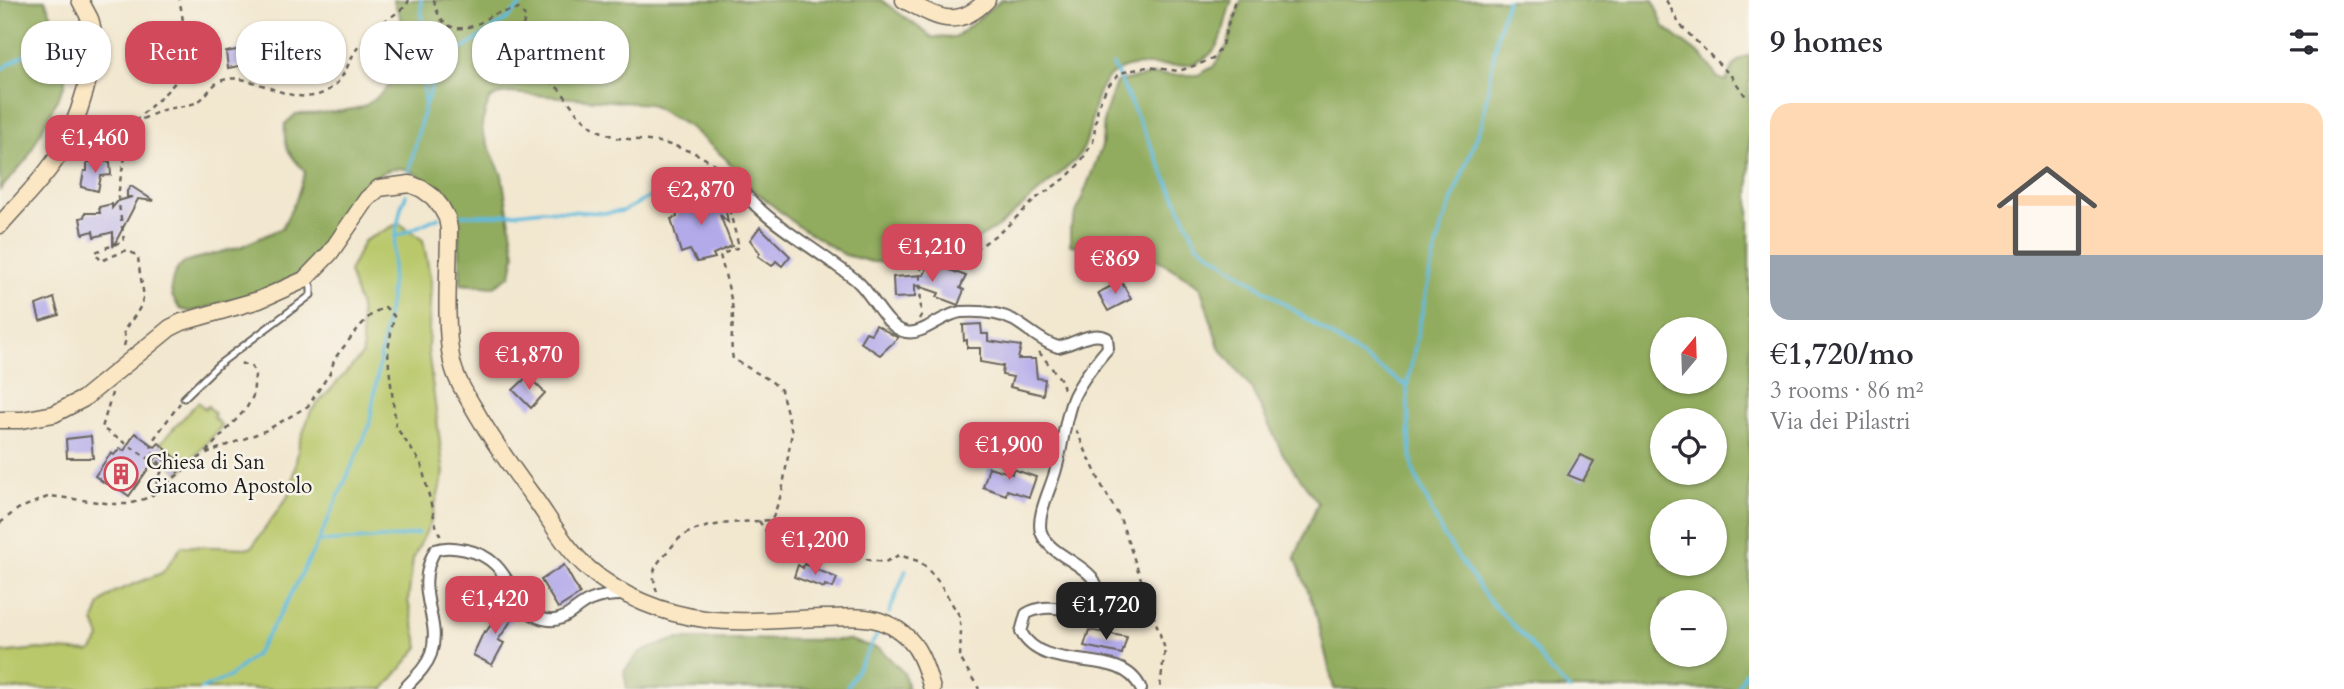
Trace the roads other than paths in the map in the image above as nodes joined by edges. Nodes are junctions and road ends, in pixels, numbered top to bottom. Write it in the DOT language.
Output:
graph roads {
  1 [pos="80,0"];
  2 [pos="904,0"];
  3 [pos="987,0"];
  4 [pos="733,178"];
  5 [pos="0,225"];
  6 [pos="303,280"];
  7 [pos="184,398"];
  8 [pos="0,420"];
  9 [pos="629,595"];
  10 [pos="404,689"];
  11 [pos="932,689"];
  12 [pos="1141,689"];
  1 -- 5 [label="street"];
  2 -- 3 [label="street"];
  4 -- 12 [label="street"];
  6 -- 7 [label="lane"];
  6 -- 8 [label="street"];
  6 -- 9 [label="street"];
  9 -- 10 [label="street"];
  9 -- 11 [label="street"];
}
